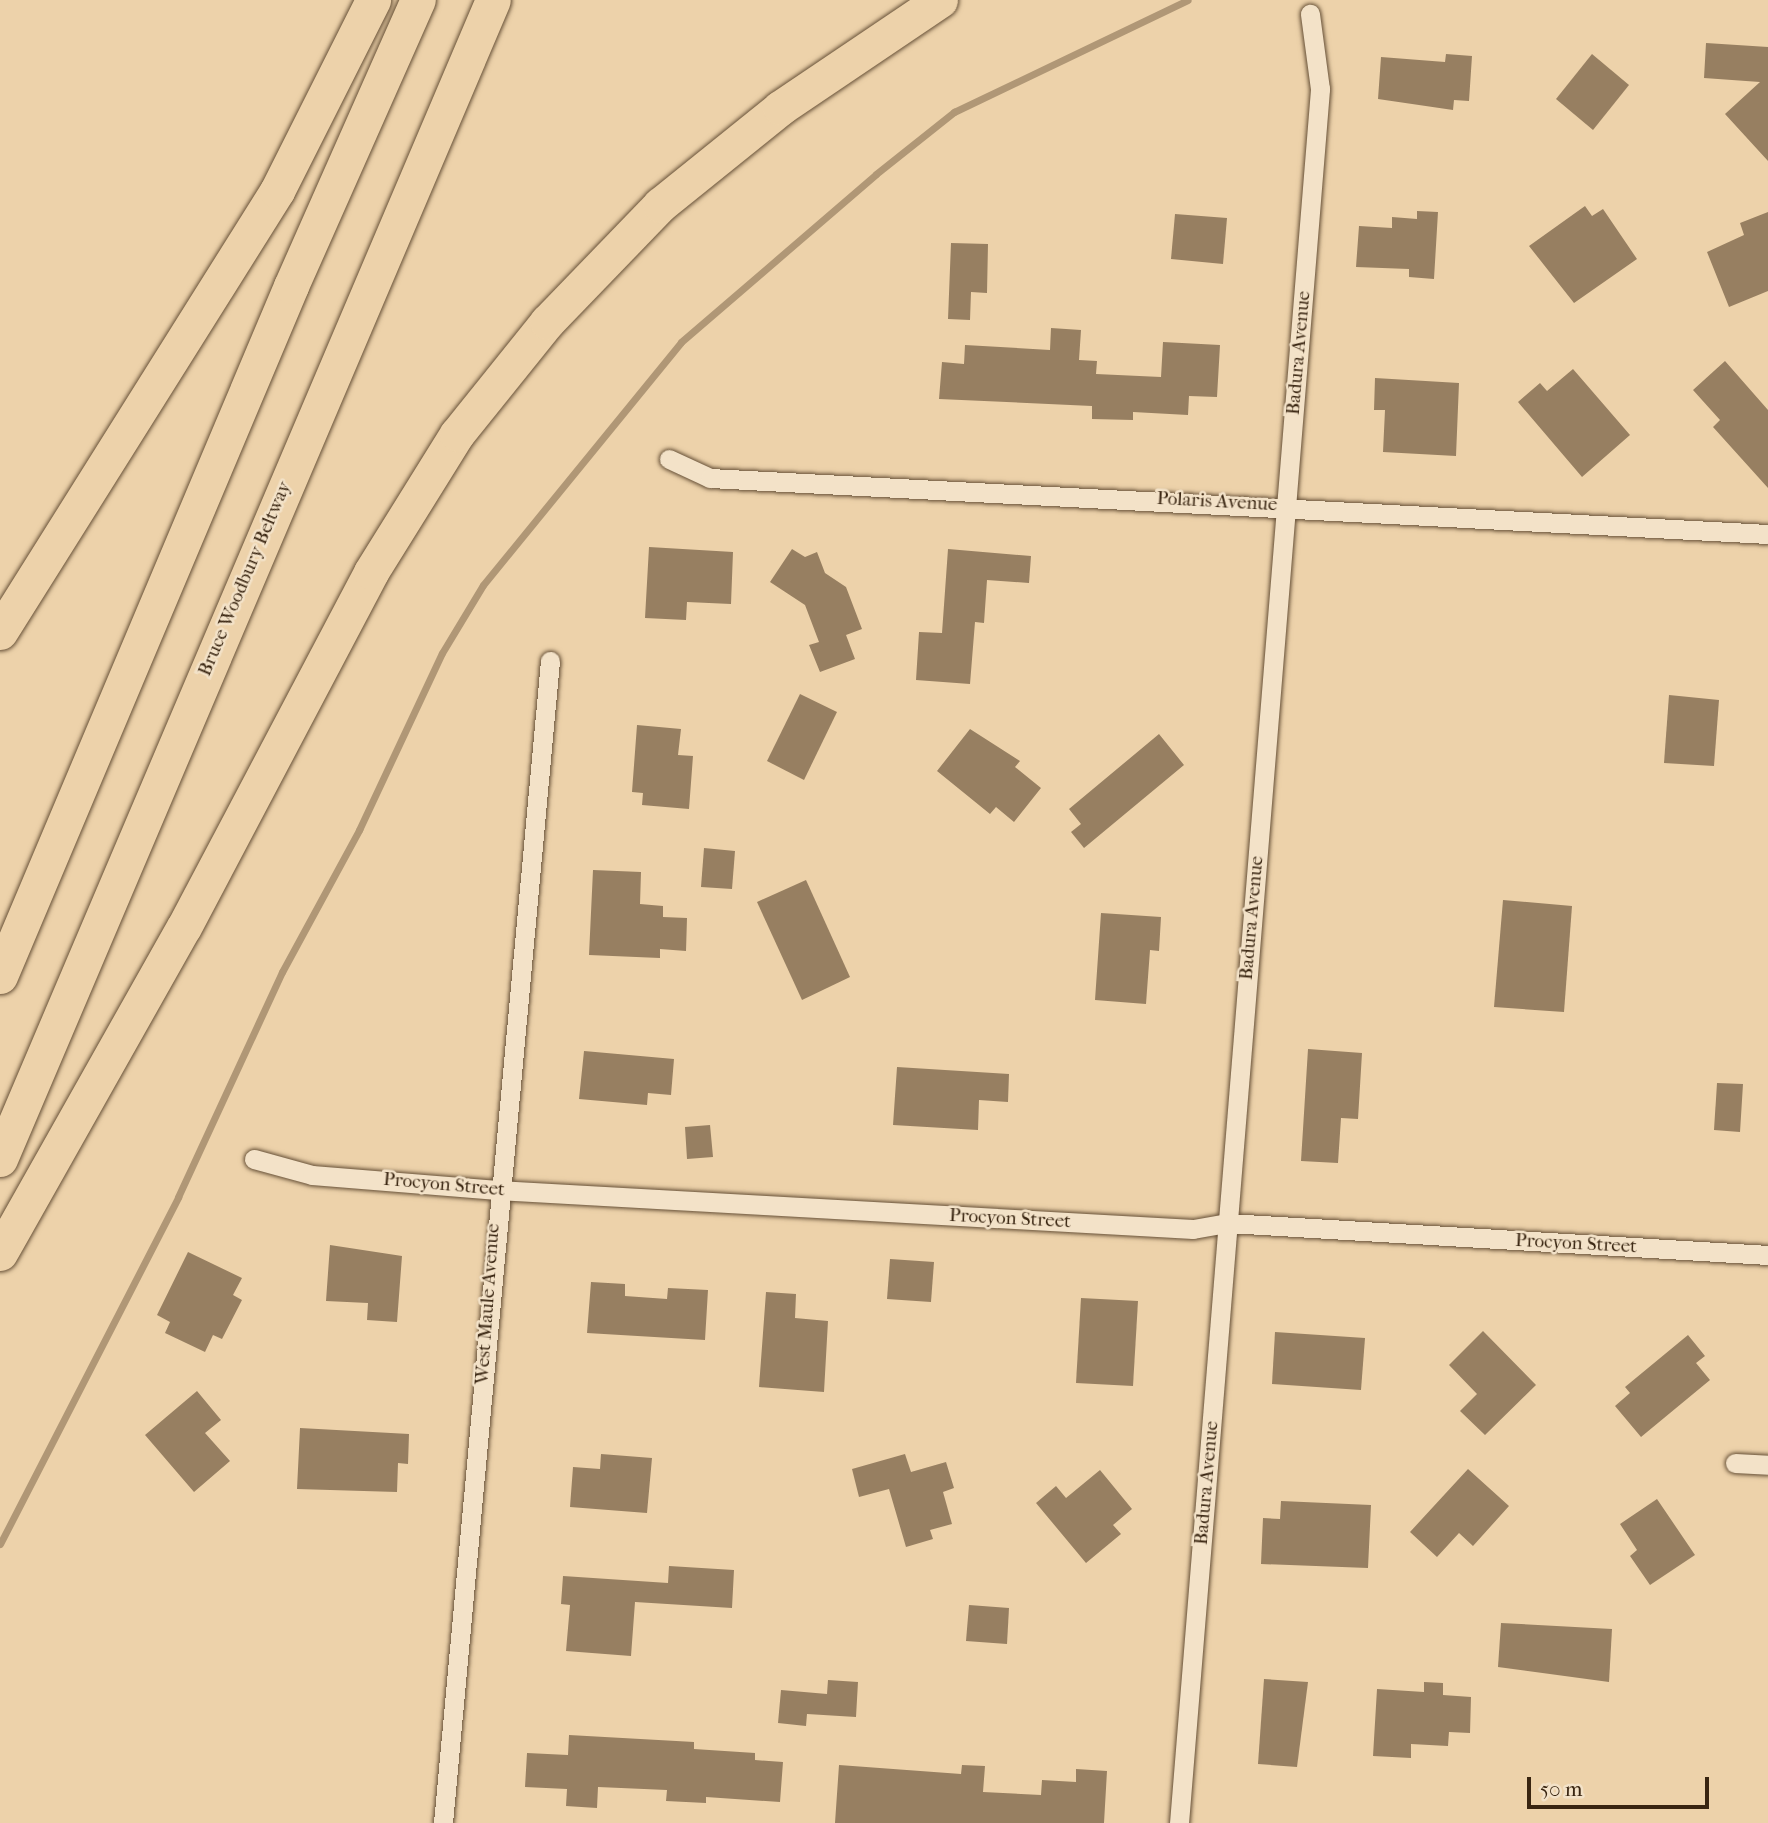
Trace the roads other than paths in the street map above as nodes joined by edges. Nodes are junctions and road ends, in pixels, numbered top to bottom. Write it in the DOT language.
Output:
graph roads {
  1 [pos="373,0"];
  2 [pos="418,0"];
  3 [pos="494,0"];
  4 [pos="940,0"];
  5 [pos="1310,14"];
  6 [pos="669,459"];
  7 [pos="1285,505"];
  8 [pos="1768,534"];
  9 [pos="0,632"];
  10 [pos="550,661"];
  11 [pos="0,976"];
  12 [pos="0,1159"];
  13 [pos="254,1159"];
  14 [pos="497,1190"];
  15 [pos="1228,1223"];
  16 [pos="0,1253"];
  17 [pos="1768,1255"];
  18 [pos="1735,1463"];
  19 [pos="1768,1465"];
  20 [pos="443,1823"];
  21 [pos="1179,1823"];
  1 -- 9 [label="highway"];
  2 -- 11 [label="highway"];
  3 -- 12 [label="highway, Bruce Woodbury Beltway"];
  4 -- 16 [label="highway"];
  5 -- 7 [label="street, Badura Avenue"];
  6 -- 7 [label="street, Polaris Avenue"];
  7 -- 8 [label="street, Polaris Avenue"];
  7 -- 15 [label="street, Badura Avenue"];
  10 -- 14 [label="street, West Maule Avenue"];
  13 -- 14 [label="street, Procyon Street"];
  14 -- 15 [label="street, Procyon Street"];
  14 -- 20 [label="street, West Maule Avenue"];
  15 -- 17 [label="street, Procyon Street"];
  15 -- 21 [label="street, Badura Avenue"];
  18 -- 19 [label="street"];
}
